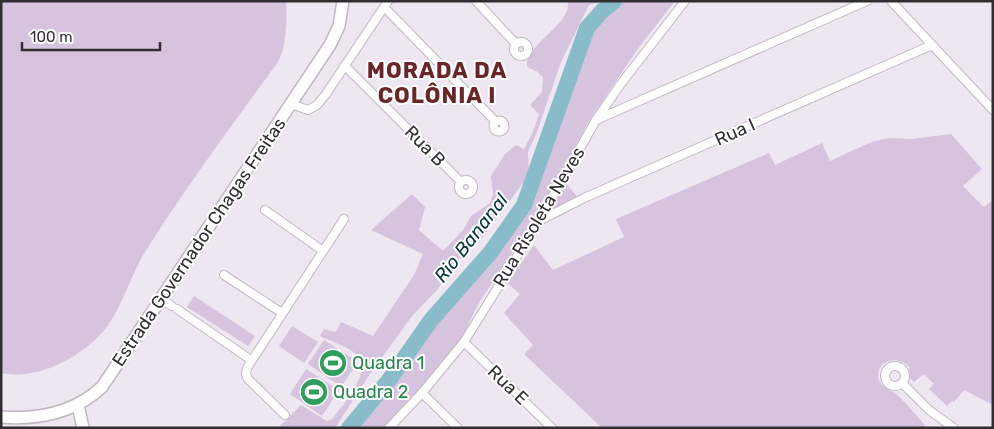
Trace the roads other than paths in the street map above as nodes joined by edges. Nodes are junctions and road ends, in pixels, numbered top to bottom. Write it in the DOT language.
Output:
graph roads {
  1 [pos="343,1"];
  2 [pos="476,1"];
  3 [pos="685,1"];
  4 [pos="867,1"];
  5 [pos="891,1"];
  6 [pos="386,4"];
  7 [pos="516,44"];
  8 [pos="932,45"];
  9 [pos="346,66"];
  10 [pos="291,104"];
  11 [pos="993,110"];
  12 [pos="596,120"];
  13 [pos="496,122"];
  14 [pos="461,182"];
  15 [pos="265,210"];
  16 [pos="344,219"];
  17 [pos="539,220"];
  18 [pos="322,251"];
  19 [pos="224,275"];
  20 [pos="162,299"];
  21 [pos="282,313"];
  22 [pos="464,342"];
  23 [pos="251,360"];
  24 [pos="902,384"];
  25 [pos="422,393"];
  26 [pos="78,405"];
  27 [pos="285,415"];
  28 [pos="1,417"];
  29 [pos="83,428"];
  30 [pos="389,428"];
  31 [pos="458,428"];
  32 [pos="552,428"];
  33 [pos="954,428"];
  1 -- 10 [label="main road, Estrada Governador Chagas Freitas"];
  2 -- 7 [label="street"];
  3 -- 12 [label="street, Rua Risoleta Neves"];
  4 -- 12 [label="street"];
  5 -- 8 [label="street"];
  6 -- 9 [label="street"];
  6 -- 13 [label="street"];
  8 -- 11 [label="street"];
  8 -- 17 [label="street, Rua I"];
  9 -- 10 [label="street"];
  9 -- 14 [label="street, Rua B"];
  10 -- 20 [label="main road, Estrada Governador Chagas Freitas"];
  12 -- 17 [label="street, Rua Risoleta Neves"];
  15 -- 18 [label="street"];
  16 -- 18 [label="street"];
  17 -- 22 [label="street, Rua Risoleta Neves"];
  18 -- 21 [label="street"];
  19 -- 21 [label="street"];
  20 -- 23 [label="street"];
  20 -- 26 [label="main road, Estrada Governador Chagas Freitas"];
  21 -- 23 [label="street"];
  22 -- 25 [label="street, Rua Risoleta Neves"];
  22 -- 32 [label="street, Rua E"];
  23 -- 27 [label="street"];
  24 -- 33 [label="street"];
  25 -- 30 [label="street, Rua Risoleta Neves"];
  25 -- 31 [label="street"];
  26 -- 28 [label="main road, Estrada Governador Chagas Freitas"];
  26 -- 29 [label="main road"];
}
